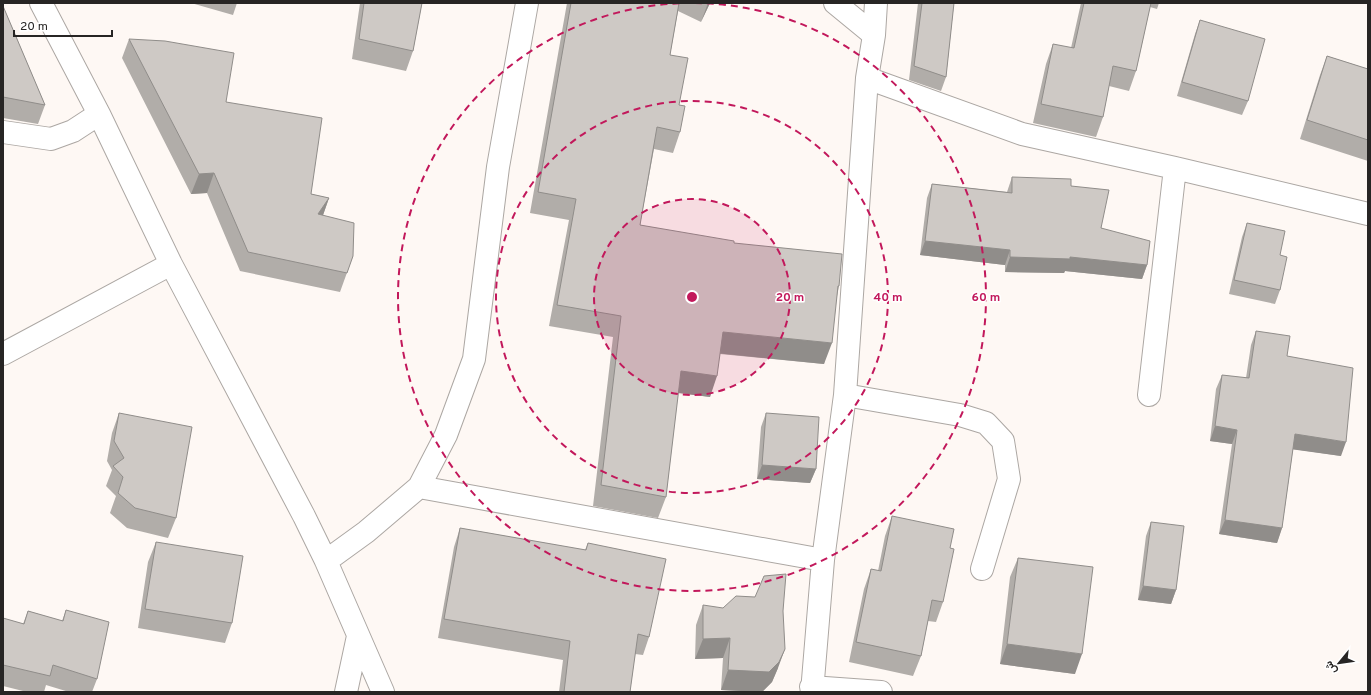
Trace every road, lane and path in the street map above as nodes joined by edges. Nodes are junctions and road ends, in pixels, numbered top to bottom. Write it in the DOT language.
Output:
graph roads {
  1 [pos="40,3"];
  2 [pos="527,3"];
  3 [pos="835,3"];
  4 [pos="876,3"];
  5 [pos="874,35"];
  6 [pos="867,78"];
  7 [pos="99,114"];
  8 [pos="3,132"];
  9 [pos="1174,168"];
  10 [pos="1368,214"];
  11 [pos="171,264"];
  12 [pos="3,354"];
  13 [pos="1149,395"];
  14 [pos="845,396"];
  15 [pos="419,487"];
  16 [pos="823,560"];
  17 [pos="326,561"];
  18 [pos="982,569"];
  19 [pos="358,636"];
  20 [pos="812,689"];
  21 [pos="346,692"];
  22 [pos="383,692"];
  23 [pos="881,692"];
  1 -- 7 [label="street"];
  2 -- 15 [label="street"];
  3 -- 5 [label="street"];
  4 -- 5 [label="street"];
  5 -- 6 [label="street"];
  6 -- 9 [label="street"];
  6 -- 14 [label="street"];
  7 -- 8 [label="street"];
  7 -- 11 [label="street"];
  9 -- 10 [label="street"];
  9 -- 13 [label="street"];
  11 -- 12 [label="street"];
  11 -- 17 [label="street"];
  14 -- 16 [label="street"];
  14 -- 18 [label="street"];
  15 -- 16 [label="street"];
  15 -- 17 [label="street"];
  16 -- 20 [label="street"];
  17 -- 19 [label="street"];
  19 -- 21 [label="street"];
  19 -- 22 [label="street"];
  20 -- 23 [label="street"];
}
